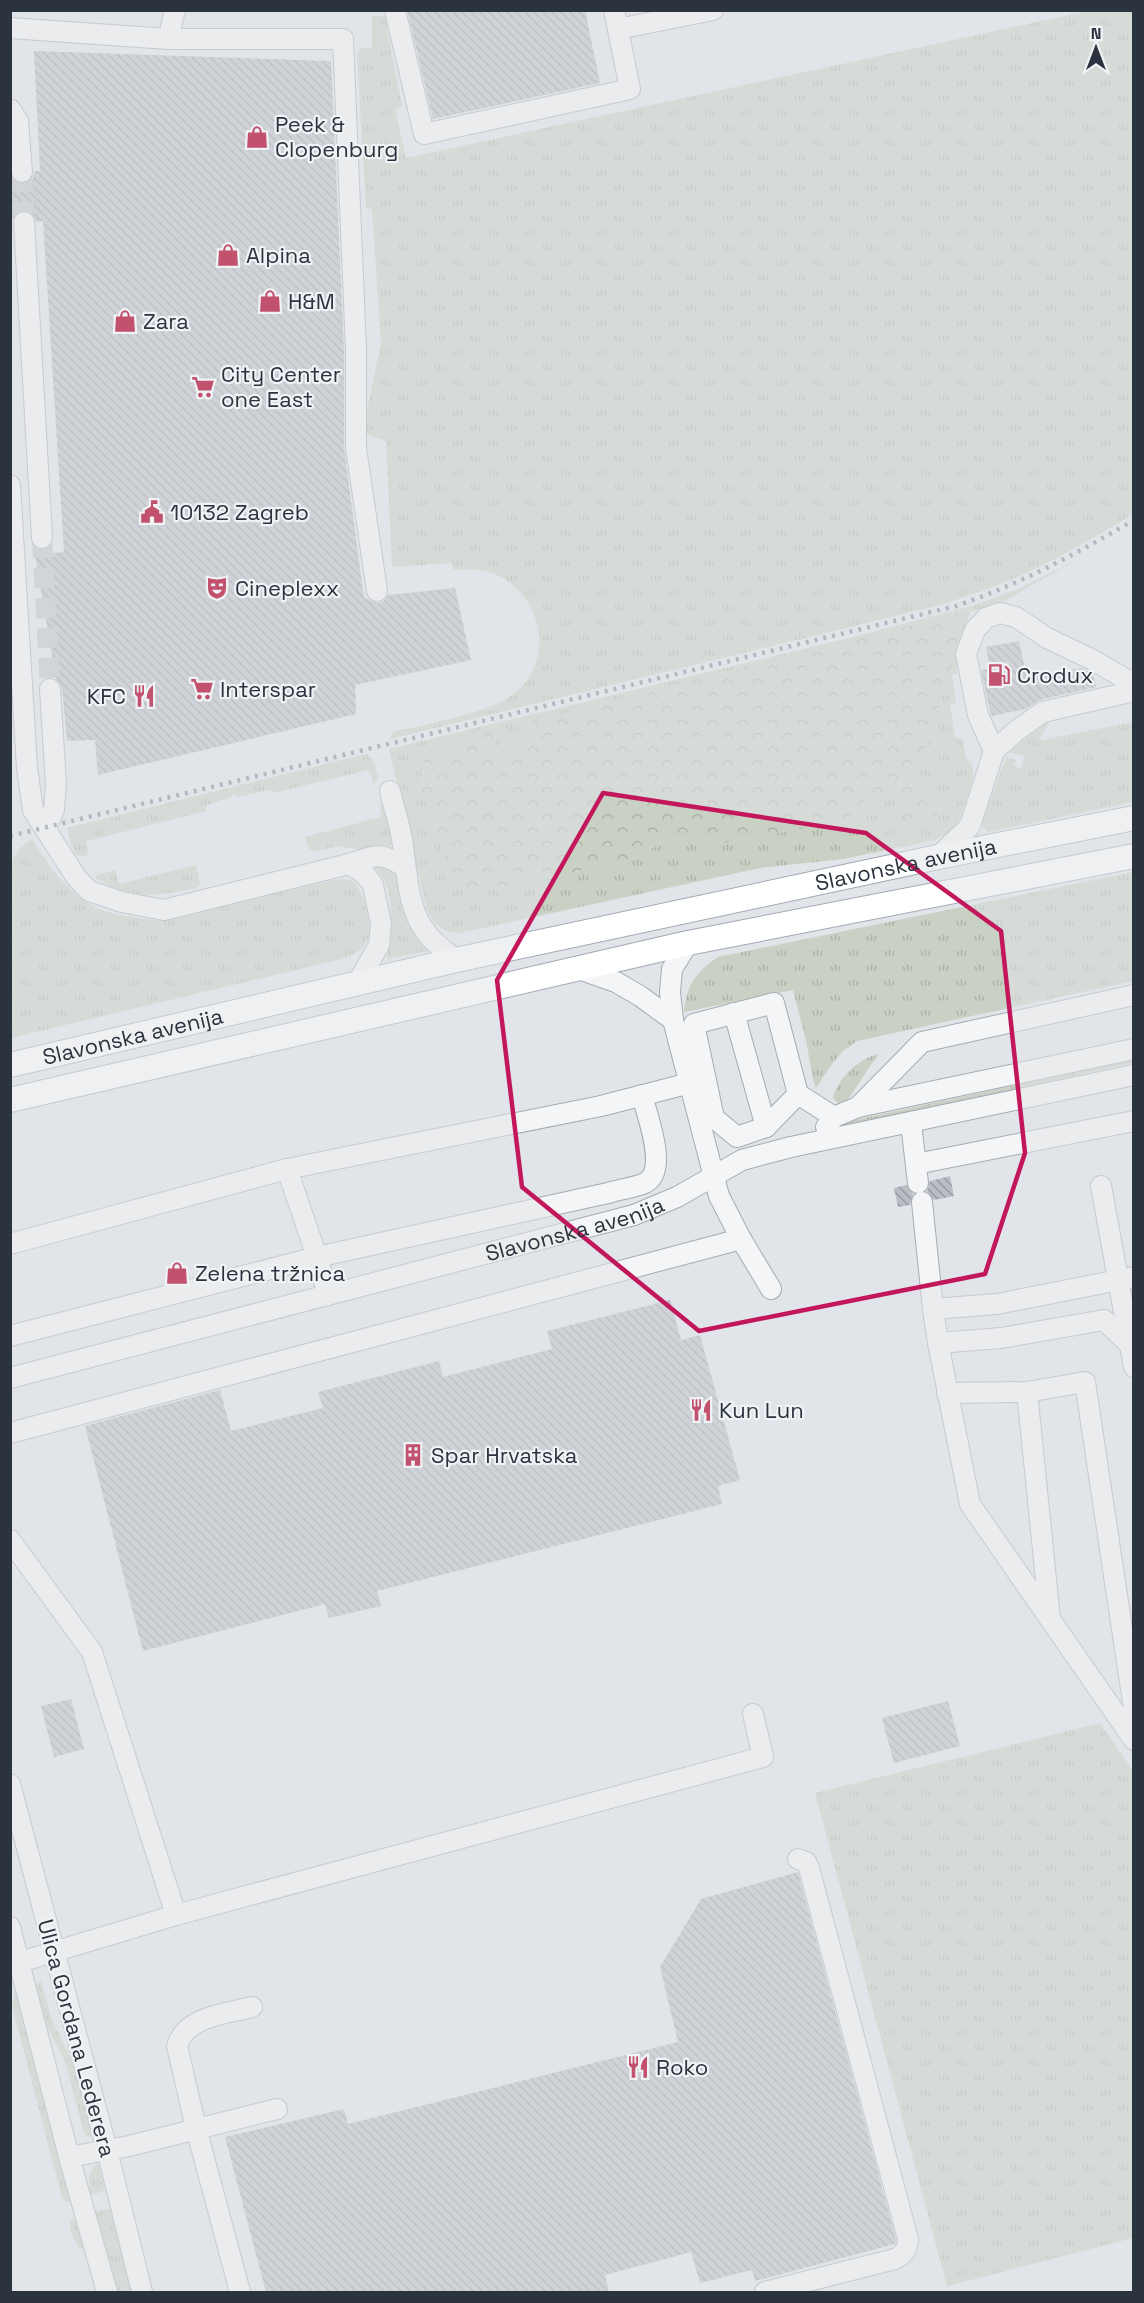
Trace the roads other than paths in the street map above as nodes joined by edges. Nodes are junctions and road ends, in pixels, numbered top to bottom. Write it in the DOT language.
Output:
graph roads {
  1 [pos="176,10"];
  2 [pos="395,10"];
  3 [pos="713,10"];
  4 [pos="616,20"];
  5 [pos="10,28"];
  6 [pos="168,39"];
  7 [pos="10,109"];
  8 [pos="22,172"];
  9 [pos="24,222"];
  10 [pos="10,485"];
  11 [pos="42,538"];
  12 [pos="377,591"];
  13 [pos="1134,684"];
  14 [pos="50,689"];
  15 [pos="1134,691"];
  16 [pos="994,751"];
  17 [pos="390,791"];
  18 [pos="1134,818"];
  19 [pos="46,828"];
  20 [pos="1134,856"];
  21 [pos="938,857"];
  22 [pos="349,864"];
  23 [pos="405,867"];
  24 [pos="688,943"];
  25 [pos="456,960"];
  26 [pos="579,969"];
  27 [pos="357,982"];
  28 [pos="1134,995"];
  29 [pos="734,1013"];
  30 [pos="673,1020"];
  31 [pos="1134,1049"];
  32 [pos="10,1065"];
  33 [pos="1134,1075"];
  34 [pos="690,1083"];
  35 [pos="798,1094"];
  36 [pos="642,1095"];
  37 [pos="10,1100"];
  38 [pos="858,1107"];
  39 [pos="834,1117"];
  40 [pos="1134,1121"];
  41 [pos="911,1123"];
  42 [pos="766,1127"];
  43 [pos="813,1143"];
  44 [pos="287,1169"];
  45 [pos="714,1175"];
  46 [pos="919,1183"];
  47 [pos="1101,1186"];
  48 [pos="741,1239"];
  49 [pos="10,1244"];
  50 [pos="317,1257"];
  51 [pos="1125,1279"];
  52 [pos="771,1289"];
  53 [pos="327,1295"];
  54 [pos="933,1309"];
  55 [pos="10,1336"];
  56 [pos="938,1343"];
  57 [pos="1129,1344"];
  58 [pos="1134,1367"];
  59 [pos="10,1378"];
  60 [pos="1027,1392"];
  61 [pos="947,1393"];
  62 [pos="10,1434"];
  63 [pos="10,1540"];
  64 [pos="1051,1621"];
  65 [pos="1134,1709"];
  66 [pos="753,1714"];
  67 [pos="1134,1740"];
  68 [pos="10,1784"];
  69 [pos="798,1859"];
  70 [pos="176,1915"];
  71 [pos="10,1927"];
  72 [pos="54,1952"];
  73 [pos="15,1964"];
  74 [pos="252,2007"];
  75 [pos="277,2109"];
  76 [pos="196,2128"];
  77 [pos="107,2150"];
  78 [pos="69,2157"];
  79 [pos="107,2292"];
  80 [pos="142,2292"];
  81 [pos="240,2292"];
  82 [pos="765,2292"];
  1 -- 6 [label="street"];
  2 -- 4 [label="street"];
  3 -- 4 [label="street"];
  5 -- 6 [label="street"];
  6 -- 12 [label="street"];
  7 -- 8 [label="street"];
  9 -- 11 [label="street"];
  10 -- 19 [label="street"];
  13 -- 16 [label="street"];
  14 -- 19 [label="street"];
  15 -- 16 [label="street"];
  16 -- 21 [label="street"];
  17 -- 23 [label="street"];
  18 -- 21 [label="main road, Slavonska avenija"];
  19 -- 22 [label="street"];
  20 -- 24 [label="main road, Slavonska avenija"];
  21 -- 25 [label="main road, Slavonska avenija"];
  22 -- 23 [label="street"];
  22 -- 27 [label="street"];
  23 -- 25 [label="street"];
  24 -- 26 [label="main road, Slavonska avenija"];
  24 -- 30 [label="street"];
  25 -- 27 [label="main road, Slavonska avenija"];
  26 -- 30 [label="street"];
  26 -- 37 [label="main road, Slavonska avenija"];
  27 -- 32 [label="main road, Slavonska avenija"];
  28 -- 38 [label="street"];
  29 -- 35 [label="street"];
  29 -- 42 [label="street"];
  29 -- 42 [label="street"];
  30 -- 34 [label="street"];
  31 -- 38 [label="street"];
  33 -- 41 [label="street, Slavonska avenija"];
  34 -- 36 [label="street"];
  34 -- 45 [label="street"];
  35 -- 39 [label="street"];
  35 -- 42 [label="street"];
  36 -- 44 [label="street"];
  36 -- 50 [label="street"];
  38 -- 39 [label="street"];
  39 -- 43 [label="street"];
  40 -- 46 [label="street"];
  41 -- 43 [label="street, Slavonska avenija"];
  41 -- 46 [label="street"];
  43 -- 45 [label="street, Slavonska avenija"];
  44 -- 49 [label="street"];
  44 -- 50 [label="street"];
  45 -- 48 [label="street"];
  45 -- 53 [label="street, Slavonska avenija"];
  46 -- 54 [label="street"];
  47 -- 51 [label="street"];
  48 -- 52 [label="street"];
  48 -- 62 [label="street"];
  50 -- 53 [label="street"];
  50 -- 55 [label="street"];
  51 -- 54 [label="street"];
  51 -- 57 [label="street"];
  53 -- 59 [label="street, Slavonska avenija"];
  54 -- 56 [label="street"];
  56 -- 57 [label="street"];
  56 -- 61 [label="street"];
  57 -- 58 [label="street"];
  60 -- 61 [label="street"];
  60 -- 64 [label="street"];
  60 -- 65 [label="street"];
  61 -- 64 [label="street"];
  63 -- 70 [label="street"];
  64 -- 67 [label="street"];
  66 -- 70 [label="street"];
  68 -- 72 [label="street, Ulica Gordana Lederera"];
  69 -- 82 [label="street"];
  70 -- 72 [label="street"];
  71 -- 73 [label="street, Ulica Gordana Lederera"];
  72 -- 73 [label="street"];
  72 -- 77 [label="street, Ulica Gordana Lederera"];
  73 -- 78 [label="street, Ulica Gordana Lederera"];
  74 -- 76 [label="street"];
  75 -- 76 [label="street"];
  76 -- 77 [label="street"];
  76 -- 81 [label="street"];
  77 -- 78 [label="street"];
  77 -- 80 [label="street, Ulica Gordana Lederera"];
  78 -- 79 [label="street, Ulica Gordana Lederera"];
}
